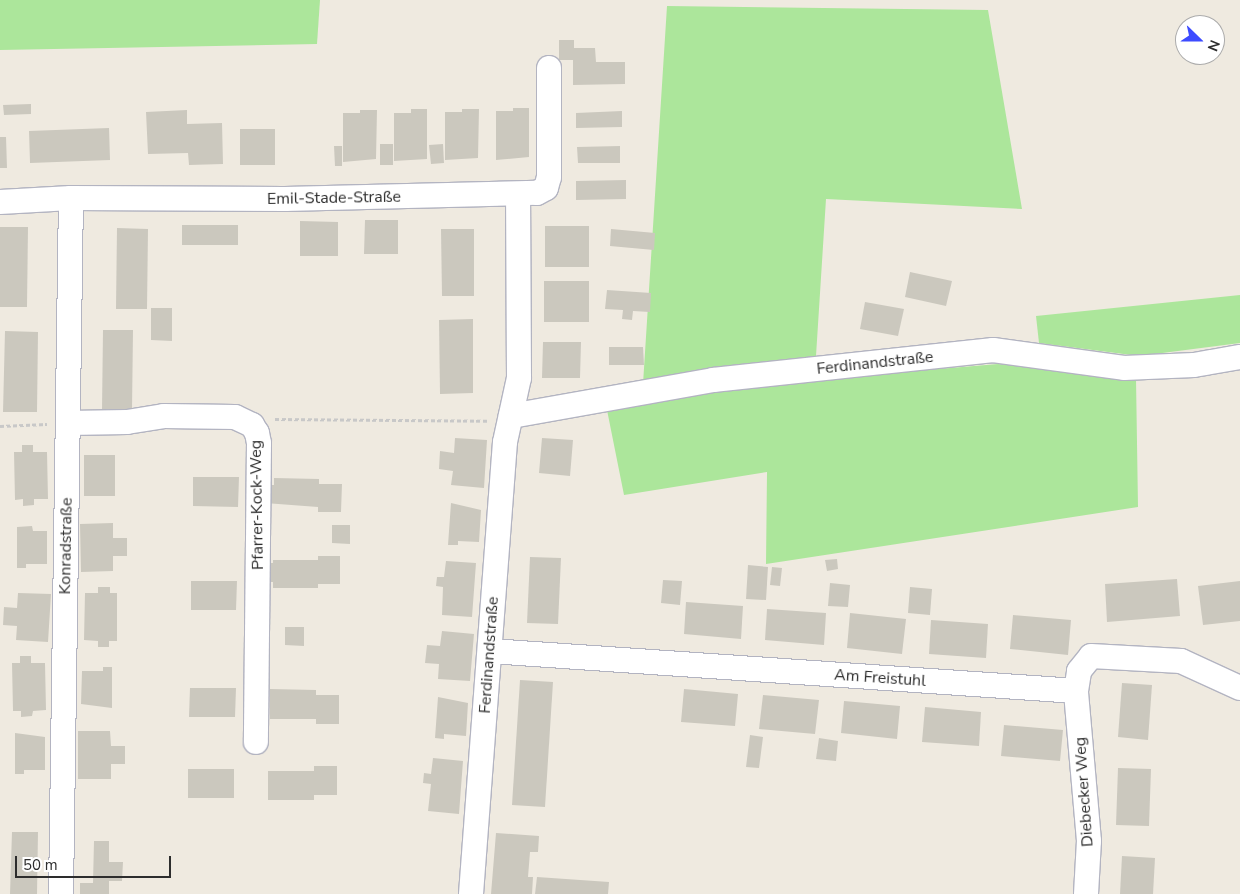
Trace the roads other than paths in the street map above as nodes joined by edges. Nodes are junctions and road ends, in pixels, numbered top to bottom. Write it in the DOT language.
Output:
graph roads {
  1 [pos="549,68"];
  2 [pos="518,194"];
  3 [pos="71,198"];
  4 [pos="0,202"];
  5 [pos="1240,357"];
  6 [pos="511,416"];
  7 [pos="68,423"];
  8 [pos="490,652"];
  9 [pos="1240,688"];
  10 [pos="1076,691"];
  11 [pos="256,742"];
  12 [pos="61,894"];
  13 [pos="471,894"];
  14 [pos="1086,894"];
  1 -- 2 [label="street, Emil-Stade-Straße"];
  2 -- 3 [label="street, Emil-Stade-Straße"];
  2 -- 6 [label="street, Ferdinandstraße"];
  3 -- 4 [label="street, Emil-Stade-Straße"];
  3 -- 7 [label="street, Konradstraße"];
  5 -- 6 [label="street, Ferdinandstraße"];
  6 -- 8 [label="street, Ferdinandstraße"];
  7 -- 11 [label="street, Pfarrer-Kock-Weg"];
  7 -- 12 [label="street, Konradstraße"];
  8 -- 10 [label="street, Am Freistuhl"];
  8 -- 13 [label="street, Ferdinandstraße"];
  9 -- 10 [label="street"];
  10 -- 14 [label="street, Diebecker Weg"];
}
